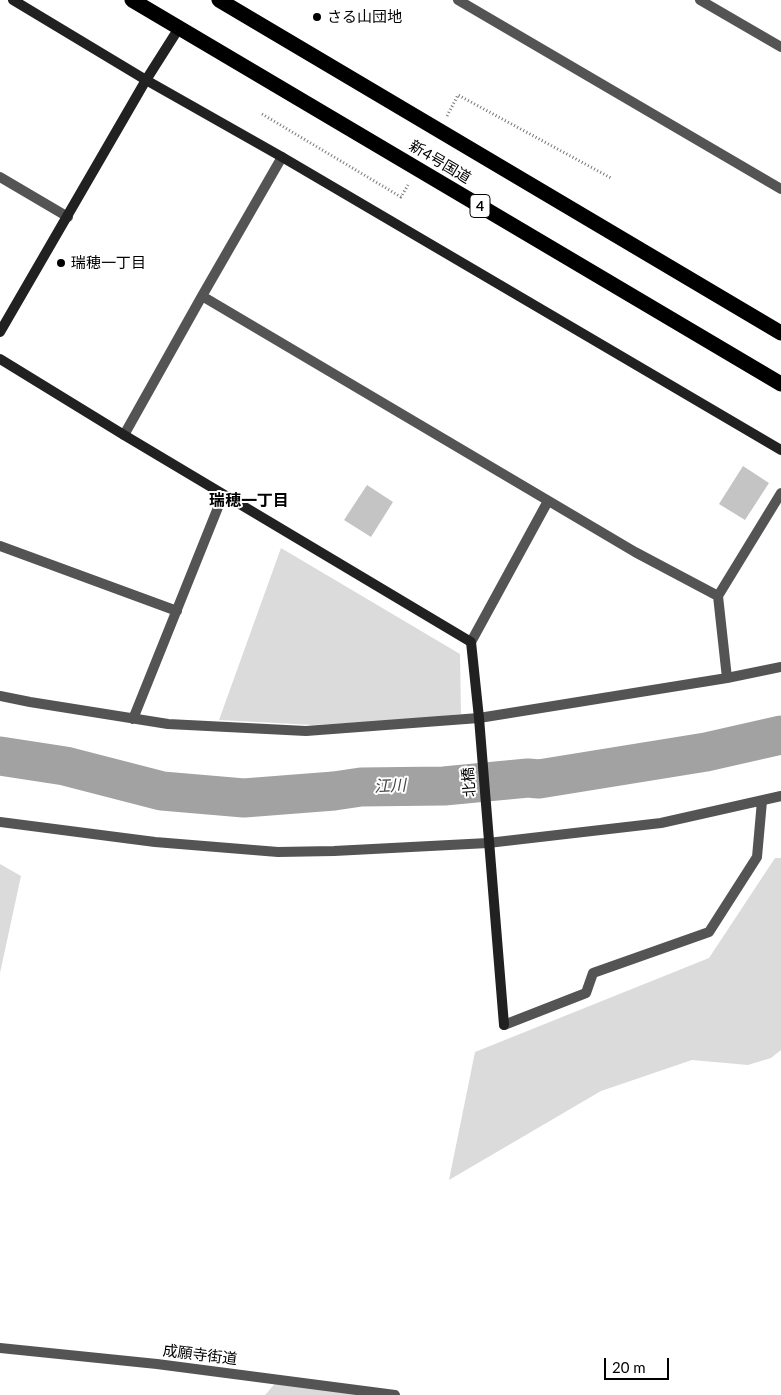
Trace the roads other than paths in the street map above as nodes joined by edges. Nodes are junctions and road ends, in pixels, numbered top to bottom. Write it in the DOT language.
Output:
graph roads {
  1 [pos="12,0"];
  2 [pos="132,0"];
  3 [pos="218,0"];
  4 [pos="458,0"];
  5 [pos="700,0"];
  6 [pos="179,28"];
  7 [pos="781,47"];
  8 [pos="146,80"];
  9 [pos="282,157"];
  10 [pos="0,177"];
  11 [pos="781,190"];
  12 [pos="68,217"];
  13 [pos="202,296"];
  14 [pos="0,332"];
  15 [pos="781,333"];
  16 [pos="0,359"];
  17 [pos="781,384"];
  18 [pos="124,435"];
  19 [pos="781,450"];
  20 [pos="781,493"];
  21 [pos="224,494"];
  22 [pos="548,501"];
  23 [pos="0,546"];
  24 [pos="718,596"];
  25 [pos="176,611"];
  26 [pos="471,642"];
  27 [pos="781,666"];
  28 [pos="727,678"];
  29 [pos="0,696"];
  30 [pos="479,718"];
  31 [pos="133,719"];
  32 [pos="781,796"];
  33 [pos="762,801"];
  34 [pos="0,822"];
  35 [pos="488,843"];
  36 [pos="0,1348"];
  37 [pos="395,1395"];
  1 -- 8 [label="street"];
  2 -- 6 [label="highway, 新4号国道 / 4"];
  3 -- 15 [label="highway, 新4号国道"];
  4 -- 11 [label="street"];
  5 -- 7 [label="street"];
  6 -- 8 [label="street"];
  6 -- 17 [label="highway, 新4号国道 / 4"];
  8 -- 9 [label="street"];
  8 -- 12 [label="street"];
  9 -- 13 [label="street"];
  9 -- 19 [label="street"];
  10 -- 12 [label="street"];
  12 -- 14 [label="street"];
  13 -- 18 [label="street"];
  13 -- 22 [label="street"];
  16 -- 18 [label="street"];
  18 -- 21 [label="street"];
  20 -- 24 [label="street"];
  21 -- 25 [label="street"];
  21 -- 26 [label="street"];
  22 -- 24 [label="street"];
  22 -- 26 [label="street"];
  23 -- 25 [label="street"];
  24 -- 28 [label="street"];
  25 -- 31 [label="street"];
  26 -- 30 [label="street, 北橋"];
  27 -- 28 [label="street"];
  28 -- 30 [label="street"];
  29 -- 31 [label="street"];
  30 -- 31 [label="street"];
  30 -- 35 [label="street, 北橋"];
  32 -- 33 [label="street"];
  33 -- 35 [label="street"];
  33 -- 35 [label="street, 北橋"];
  34 -- 35 [label="street"];
  36 -- 37 [label="street, 成願寺街道"];
}
